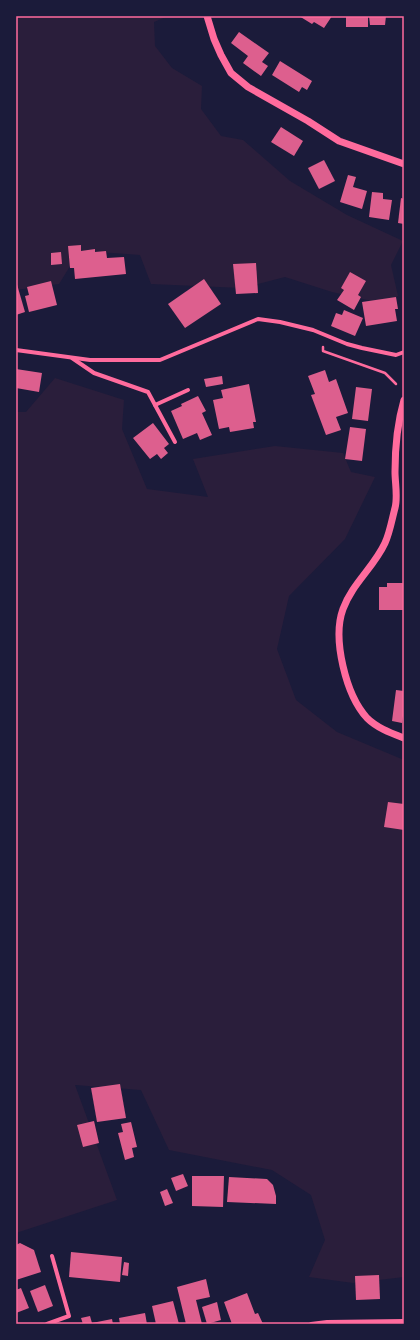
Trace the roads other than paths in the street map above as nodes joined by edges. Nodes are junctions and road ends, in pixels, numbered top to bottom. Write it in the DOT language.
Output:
graph roads {
  1 [pos="207,16"];
  2 [pos="404,164"];
  3 [pos="16,350"];
  4 [pos="404,352"];
  5 [pos="70,357"];
  6 [pos="188,390"];
  7 [pos="404,400"];
  8 [pos="155,405"];
  9 [pos="175,442"];
  10 [pos="404,738"];
  11 [pos="52,1256"];
  12 [pos="404,1321"];
  13 [pos="47,1324"];
  14 [pos="312,1324"];
  1 -- 2 [label="street"];
  3 -- 5 [label="street"];
  4 -- 5 [label="street"];
  5 -- 8 [label="street"];
  6 -- 8 [label="street"];
  7 -- 10 [label="street"];
  8 -- 9 [label="street"];
  11 -- 13 [label="street"];
  12 -- 14 [label="street"];
}
